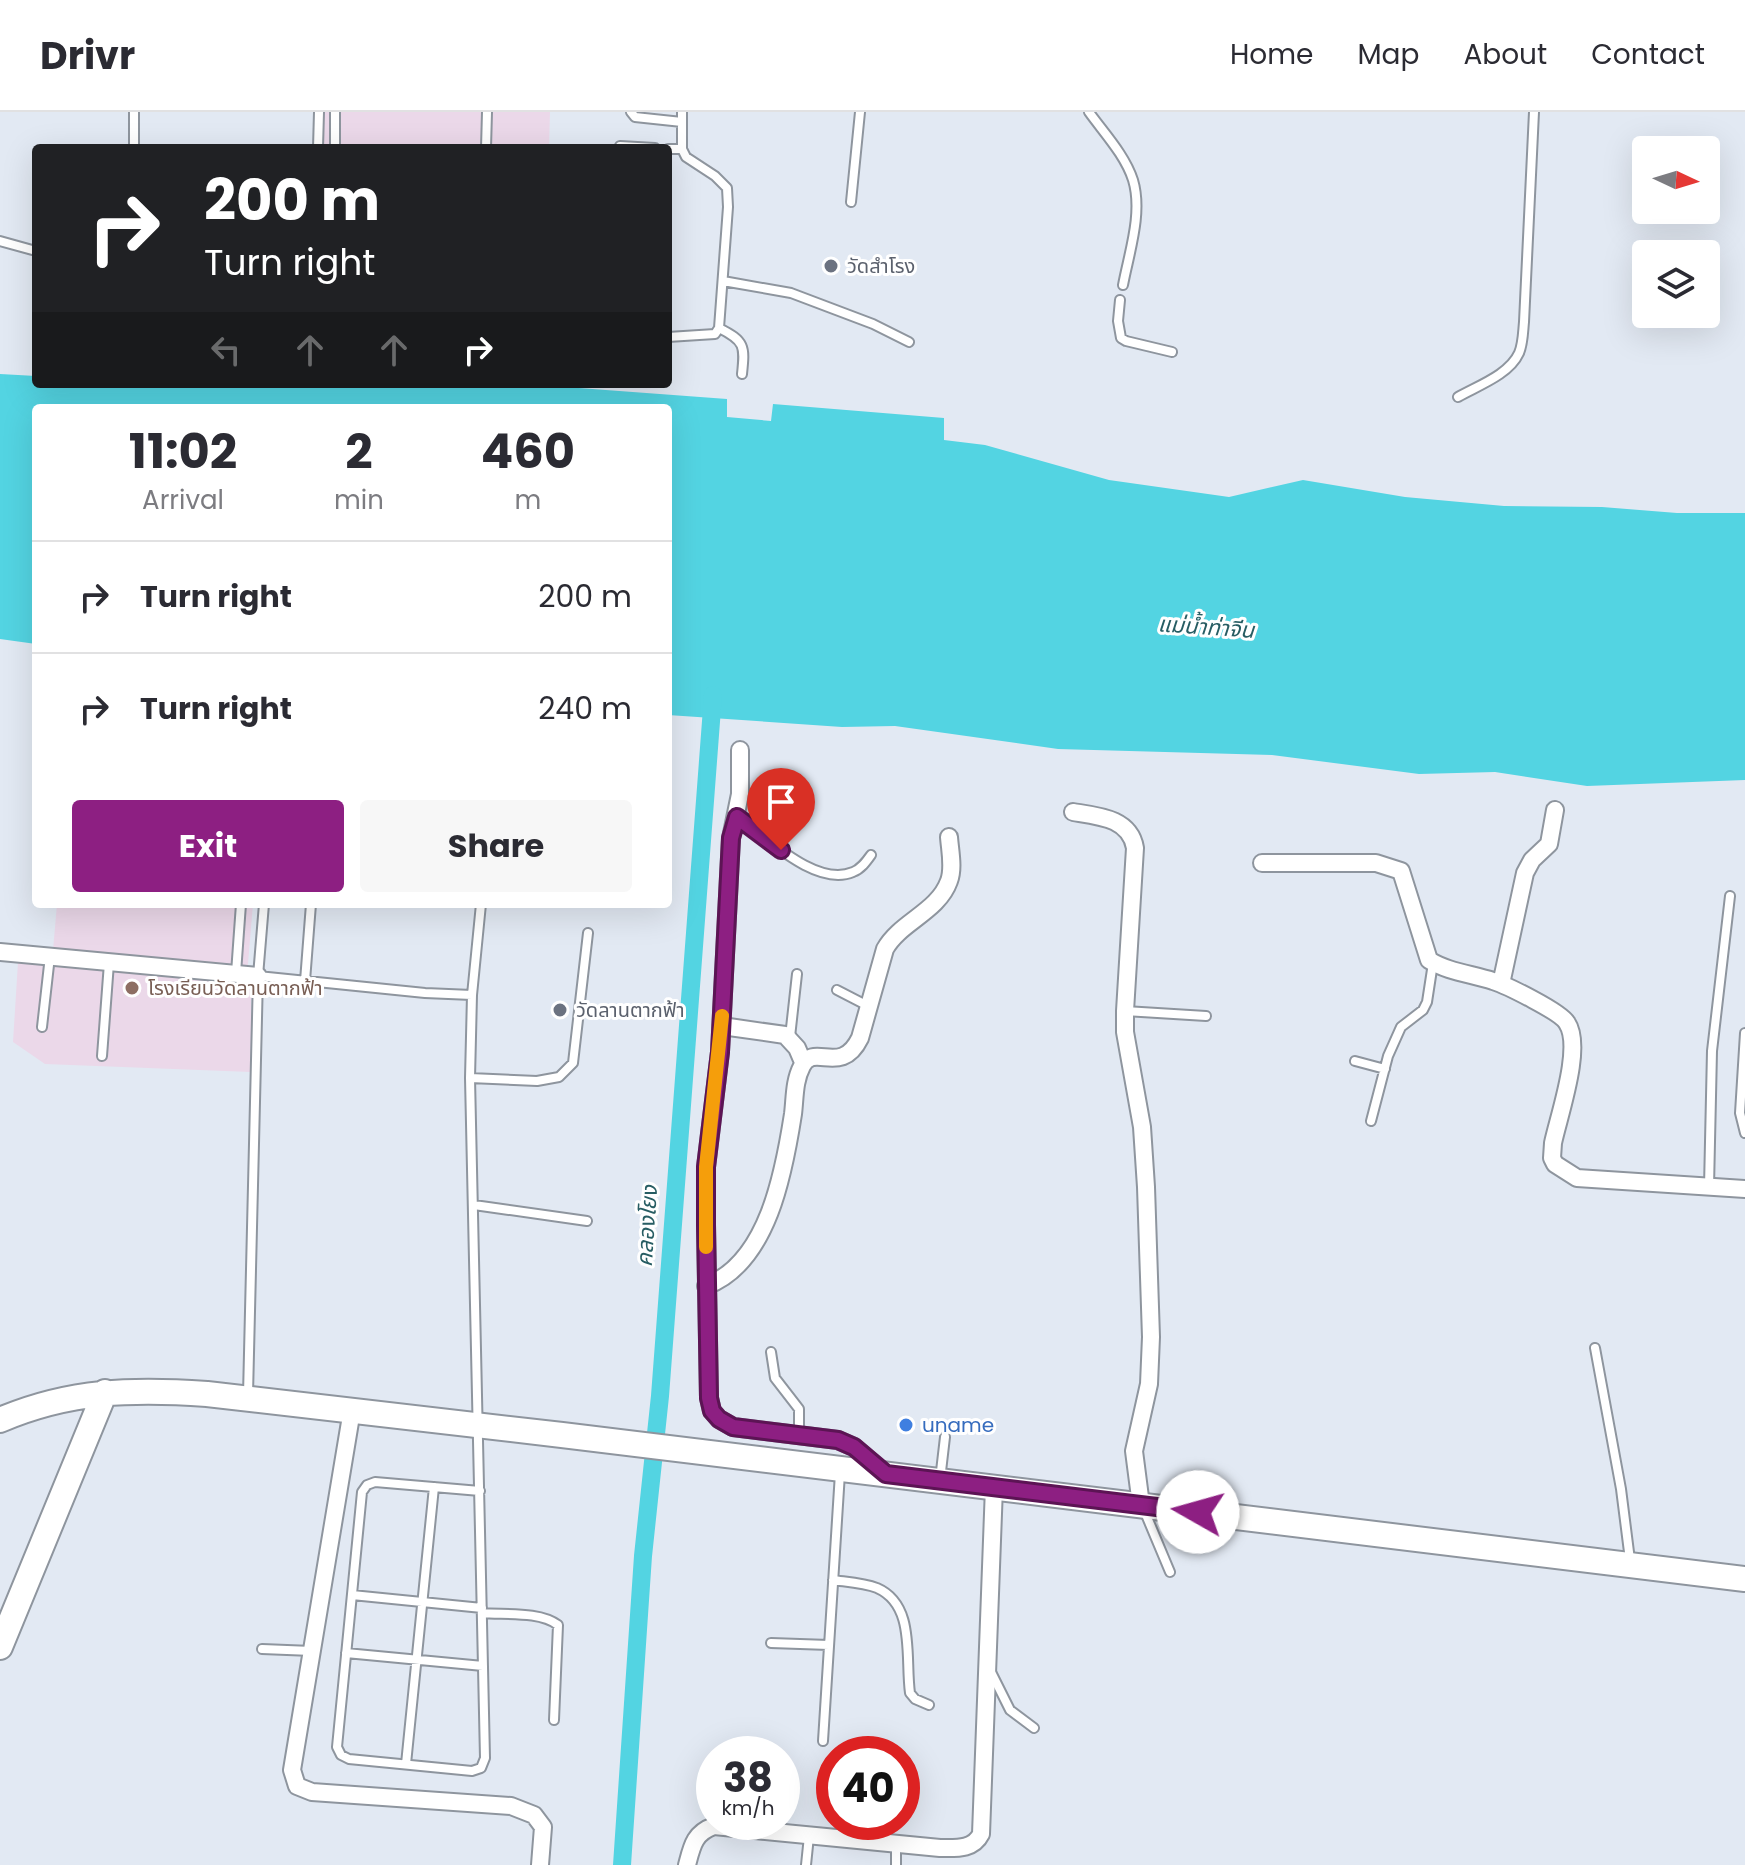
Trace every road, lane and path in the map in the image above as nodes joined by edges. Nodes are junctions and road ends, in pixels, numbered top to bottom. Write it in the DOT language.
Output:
graph roads {
  1 [pos="134,112"];
  2 [pos="319,112"];
  3 [pos="335,112"];
  4 [pos="487,112"];
  5 [pos="631,112"];
  6 [pos="860,112"];
  7 [pos="1089,112"];
  8 [pos="1534,112"];
  9 [pos="682,117"];
  10 [pos="134,144"];
  11 [pos="318,144"];
  12 [pos="335,144"];
  13 [pos="486,144"];
  14 [pos="672,149"];
  15 [pos="682,149"];
  16 [pos="851,202"];
  17 [pos="0,241"];
  18 [pos="32,250"];
  19 [pos="723,281"];
  20 [pos="1123,285"];
  21 [pos="1120,300"];
  22 [pos="719,328"];
  23 [pos="672,337"];
  24 [pos="909,342"];
  25 [pos="1172,352"];
  26 [pos="742,374"];
  27 [pos="1458,397"];
  28 [pos="740,750"];
  29 [pos="1555,810"];
  30 [pos="1073,812"];
  31 [pos="737,817"];
  32 [pos="949,837"];
  33 [pos="871,855"];
  34 [pos="1262,863"];
  35 [pos="1730,896"];
  36 [pos="241,908"];
  37 [pos="264,908"];
  38 [pos="311,908"];
  39 [pos="481,908"];
  40 [pos="588,933"];
  41 [pos="0,952"];
  42 [pos="50,955"];
  43 [pos="109,962"];
  44 [pos="1433,963"];
  45 [pos="236,974"];
  46 [pos="797,974"];
  47 [pos="258,976"];
  48 [pos="305,981"];
  49 [pos="1501,984"];
  50 [pos="837,990"];
  51 [pos="472,995"];
  52 [pos="868,1006"];
  53 [pos="1125,1011"];
  54 [pos="1206,1016"];
  55 [pos="722,1026"];
  56 [pos="42,1027"];
  57 [pos="1745,1033"];
  58 [pos="790,1038"];
  59 [pos="102,1056"];
  60 [pos="1355,1061"];
  61 [pos="803,1062"];
  62 [pos="1385,1069"];
  63 [pos="470,1078"];
  64 [pos="1371,1121"];
  65 [pos="1745,1133"];
  66 [pos="1709,1188"];
  67 [pos="1745,1189"];
  68 [pos="474,1205"];
  69 [pos="587,1221"];
  70 [pos="706,1286"];
  71 [pos="1595,1348"];
  72 [pos="771,1352"];
  73 [pos="105,1392"];
  74 [pos="248,1400"];
  75 [pos="352,1410"];
  76 [pos="0,1420"];
  77 [pos="479,1426"];
  78 [pos="799,1435"];
  79 [pos="945,1437"];
  80 [pos="840,1469"];
  81 [pos="886,1474"];
  82 [pos="940,1481"];
  83 [pos="434,1487"];
  84 [pos="994,1487"];
  85 [pos="480,1491"];
  86 [pos="1141,1505"];
  87 [pos="1630,1565"];
  88 [pos="1170,1572"];
  89 [pos="1745,1579"];
  90 [pos="833,1580"];
  91 [pos="352,1595"];
  92 [pos="422,1602"];
  93 [pos="482,1611"];
  94 [pos="771,1643"];
  95 [pos="829,1645"];
  96 [pos="0,1647"];
  97 [pos="262,1649"];
  98 [pos="312,1651"];
  99 [pos="346,1653"];
  100 [pos="416,1659"];
  101 [pos="987,1664"];
  102 [pos="483,1666"];
  103 [pos="929,1705"];
  104 [pos="554,1720"];
  105 [pos="1034,1728"];
  106 [pos="823,1736"];
  107 [pos="406,1764"];
  108 [pos="810,1835"];
  109 [pos="896,1843"];
  110 [pos="540,1865"];
  111 [pos="687,1865"];
  112 [pos="806,1865"];
  113 [pos="896,1865"];
  1 -- 10 [label="lane"];
  2 -- 11 [label="lane"];
  3 -- 12 [label="lane"];
  4 -- 13 [label="lane"];
  5 -- 9 [label="lane"];
  6 -- 16 [label="lane"];
  7 -- 20 [label="lane"];
  8 -- 27 [label="lane"];
  9 -- 15 [label="lane"];
  14 -- 15 [label="lane"];
  15 -- 19 [label="lane"];
  17 -- 18 [label="lane"];
  19 -- 22 [label="lane"];
  19 -- 24 [label="lane"];
  21 -- 25 [label="lane"];
  22 -- 23 [label="lane"];
  22 -- 26 [label="lane"];
  28 -- 31 [label="street"];
  29 -- 49 [label="street"];
  30 -- 53 [label="street"];
  31 -- 33 [label="lane"];
  31 -- 55 [label="street"];
  32 -- 52 [label="street"];
  34 -- 44 [label="street"];
  35 -- 66 [label="lane"];
  36 -- 45 [label="lane"];
  37 -- 47 [label="lane"];
  38 -- 48 [label="lane"];
  39 -- 51 [label="lane"];
  40 -- 63 [label="lane"];
  41 -- 42 [label="street"];
  42 -- 43 [label="street"];
  42 -- 56 [label="lane"];
  43 -- 45 [label="street"];
  43 -- 59 [label="lane"];
  44 -- 49 [label="street"];
  44 -- 62 [label="lane"];
  45 -- 47 [label="street"];
  46 -- 58 [label="lane"];
  47 -- 48 [label="lane"];
  47 -- 74 [label="lane"];
  48 -- 51 [label="lane"];
  49 -- 66 [label="street"];
  50 -- 52 [label="lane"];
  51 -- 63 [label="lane"];
  52 -- 61 [label="street"];
  53 -- 54 [label="lane"];
  53 -- 86 [label="street"];
  55 -- 58 [label="street"];
  55 -- 70 [label="street"];
  57 -- 65 [label="lane"];
  58 -- 61 [label="street"];
  60 -- 62 [label="lane"];
  61 -- 70 [label="street"];
  62 -- 64 [label="lane"];
  63 -- 68 [label="lane"];
  66 -- 67 [label="street"];
  68 -- 69 [label="lane"];
  68 -- 77 [label="lane"];
  70 -- 78 [label="street"];
  71 -- 87 [label="lane"];
  72 -- 78 [label="lane"];
  73 -- 74 [label="street"];
  73 -- 76 [label="street"];
  73 -- 96 [label="street"];
  74 -- 75 [label="street"];
  75 -- 77 [label="street"];
  75 -- 98 [label="street"];
  77 -- 80 [label="street"];
  77 -- 85 [label="lane"];
  78 -- 81 [label="street"];
  79 -- 82 [label="lane"];
  80 -- 81 [label="street"];
  80 -- 90 [label="lane"];
  81 -- 82 [label="street"];
  82 -- 84 [label="street"];
  83 -- 85 [label="lane"];
  83 -- 91 [label="lane"];
  83 -- 92 [label="lane"];
  84 -- 86 [label="street"];
  84 -- 101 [label="street"];
  85 -- 93 [label="lane"];
  86 -- 87 [label="street"];
  86 -- 88 [label="lane"];
  87 -- 89 [label="street"];
  90 -- 95 [label="lane"];
  90 -- 103 [label="lane"];
  91 -- 92 [label="lane"];
  91 -- 99 [label="lane"];
  92 -- 93 [label="lane"];
  92 -- 100 [label="lane"];
  93 -- 102 [label="lane"];
  93 -- 104 [label="lane"];
  94 -- 95 [label="lane"];
  95 -- 106 [label="lane"];
  97 -- 98 [label="lane"];
  98 -- 110 [label="street"];
  99 -- 100 [label="lane"];
  99 -- 107 [label="lane"];
  100 -- 102 [label="lane"];
  100 -- 107 [label="lane"];
  101 -- 105 [label="lane"];
  101 -- 109 [label="street"];
  102 -- 107 [label="lane"];
  108 -- 109 [label="street"];
  108 -- 111 [label="street"];
  108 -- 112 [label="lane"];
  109 -- 113 [label="lane"];
}
